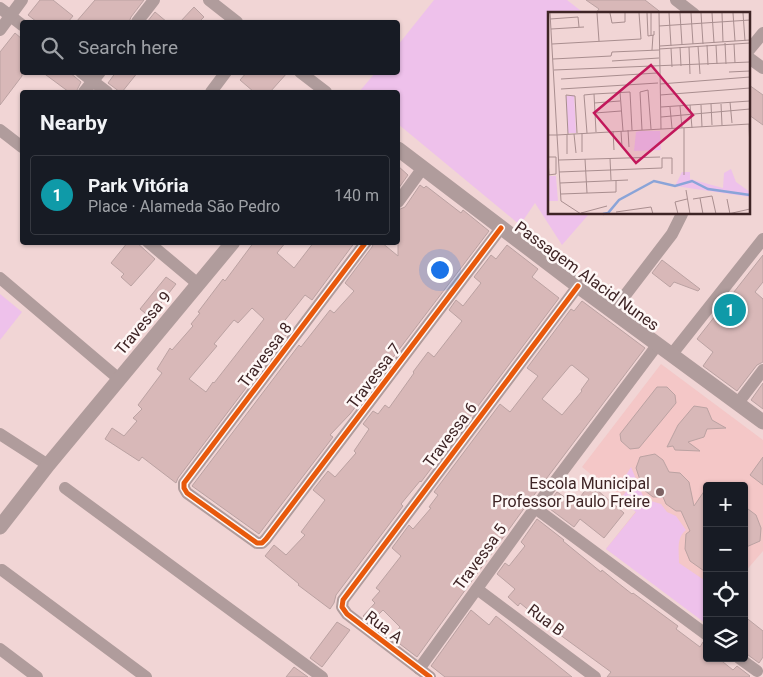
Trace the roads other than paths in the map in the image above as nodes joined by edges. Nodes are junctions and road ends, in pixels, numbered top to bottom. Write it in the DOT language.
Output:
graph roads {
  1 [pos="22,0"];
  2 [pos="154,0"];
  3 [pos="209,0"];
  4 [pos="676,0"];
  5 [pos="0,8"];
  6 [pos="691,12"];
  7 [pos="11,16"];
  8 [pos="139,20"];
  9 [pos="234,20"];
  10 [pos="20,23"];
  11 [pos="0,30"];
  12 [pos="763,33"];
  13 [pos="750,49"];
  14 [pos="750,59"];
  15 [pos="763,68"];
  16 [pos="224,75"];
  17 [pos="304,75"];
  18 [pos="92,82"];
  19 [pos="104,90"];
  20 [pos="212,90"];
  21 [pos="323,90"];
  22 [pos="0,130"];
  23 [pos="20,145"];
  24 [pos="400,151"];
  25 [pos="422,169"];
  26 [pos="400,199"];
  27 [pos="682,215"];
  28 [pos="501,228"];
  29 [pos="763,239"];
  30 [pos="152,245"];
  31 [pos="230,245"];
  32 [pos="364,245"];
  33 [pos="0,278"];
  34 [pos="198,284"];
  35 [pos="578,286"];
  36 [pos="612,311"];
  37 [pos="658,344"];
  38 [pos="672,354"];
  39 [pos="763,370"];
  40 [pos="119,379"];
  41 [pos="738,403"];
  42 [pos="763,422"];
  43 [pos="0,434"];
  44 [pos="48,465"];
  45 [pos="184,483"];
  46 [pos="65,488"];
  47 [pos="535,508"];
  48 [pos="0,527"];
  49 [pos="2,570"];
  50 [pos="477,589"];
  51 [pos="343,600"];
  52 [pos="703,631"];
  53 [pos="0,649"];
  54 [pos="745,662"];
  55 [pos="419,669"];
  56 [pos="758,670"];
  57 [pos="37,677"];
  58 [pos="146,677"];
  59 [pos="322,677"];
  60 [pos="430,677"];
  61 [pos="595,677"];
  1 -- 7 [label="street"];
  2 -- 8 [label="street"];
  3 -- 9 [label="street"];
  4 -- 6 [label="street"];
  5 -- 7 [label="street"];
  7 -- 10 [label="street"];
  7 -- 11 [label="street"];
  12 -- 13 [label="street"];
  14 -- 15 [label="street"];
  16 -- 20 [label="street"];
  17 -- 21 [label="street"];
  18 -- 19 [label="street"];
  22 -- 23 [label="street"];
  24 -- 25 [label="street, Passagem Alacid Nunes"];
  25 -- 26 [label="street"];
  25 -- 28 [label="street, Passagem Alacid Nunes"];
  27 -- 36 [label="street"];
  28 -- 35 [label="street, Passagem Alacid Nunes"];
  28 -- 45 [label="street, Travessa 7"];
  29 -- 38 [label="street"];
  30 -- 34 [label="street"];
  31 -- 34 [label="street, Travessa 9"];
  32 -- 45 [label="street, Travessa 8"];
  33 -- 40 [label="street"];
  34 -- 40 [label="street, Travessa 9"];
  35 -- 36 [label="street, Passagem Alacid Nunes"];
  35 -- 51 [label="street, Travessa 6"];
  36 -- 37 [label="street, Passagem Alacid Nunes"];
  37 -- 38 [label="street, Passagem Alacid Nunes"];
  37 -- 47 [label="street, Travessa 5"];
  38 -- 41 [label="street, Passagem Alacid Nunes"];
  39 -- 41 [label="street"];
  40 -- 44 [label="street, Travessa 9"];
  41 -- 42 [label="street, Passagem Alacid Nunes"];
  43 -- 44 [label="street"];
  44 -- 48 [label="street, Travessa 9"];
  46 -- 59 [label="street"];
  47 -- 50 [label="street, Travessa 5"];
  47 -- 52 [label="street"];
  49 -- 58 [label="street"];
  50 -- 55 [label="street, Travessa 5"];
  50 -- 61 [label="street, Rua B"];
  51 -- 55 [label="street, Rua A"];
  53 -- 57 [label="street"];
  54 -- 56 [label="street"];
  55 -- 60 [label="street, Rua A"];
}
